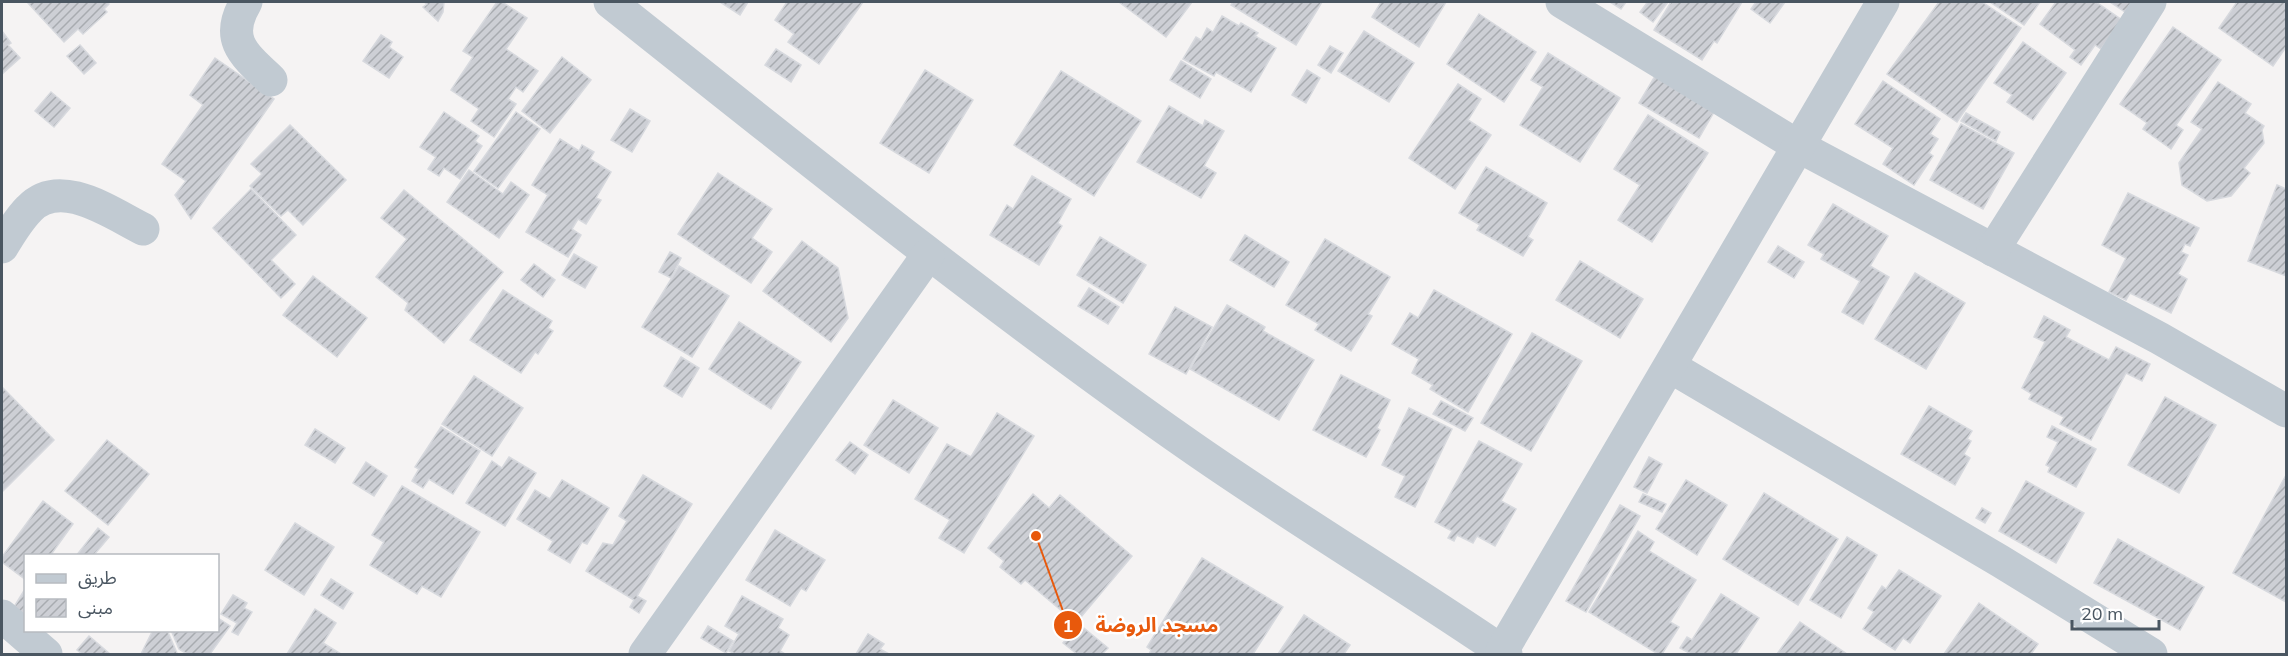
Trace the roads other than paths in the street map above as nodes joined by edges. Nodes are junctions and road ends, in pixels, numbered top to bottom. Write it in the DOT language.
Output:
graph roads {
  1 [pos="246,2"];
  2 [pos="610,2"];
  3 [pos="1562,2"];
  4 [pos="1883,2"];
  5 [pos="2150,2"];
  6 [pos="271,80"];
  7 [pos="1798,146"];
  8 [pos="143,229"];
  9 [pos="2,247"];
  10 [pos="1993,250"];
  11 [pos="928,255"];
  12 [pos="1671,367"];
  13 [pos="2286,411"];
  14 [pos="2,616"];
  15 [pos="1504,653"];
  16 [pos="46,654"];
  17 [pos="645,654"];
  18 [pos="2151,654"];
  1 -- 6 [label="street"];
  2 -- 11 [label="street"];
  3 -- 7 [label="street"];
  4 -- 7 [label="street"];
  5 -- 10 [label="street"];
  7 -- 10 [label="street"];
  7 -- 12 [label="street"];
  8 -- 9 [label="street"];
  10 -- 13 [label="street"];
  11 -- 15 [label="street"];
  11 -- 17 [label="street"];
  12 -- 15 [label="street"];
  12 -- 18 [label="street"];
  14 -- 16 [label="street"];
}
